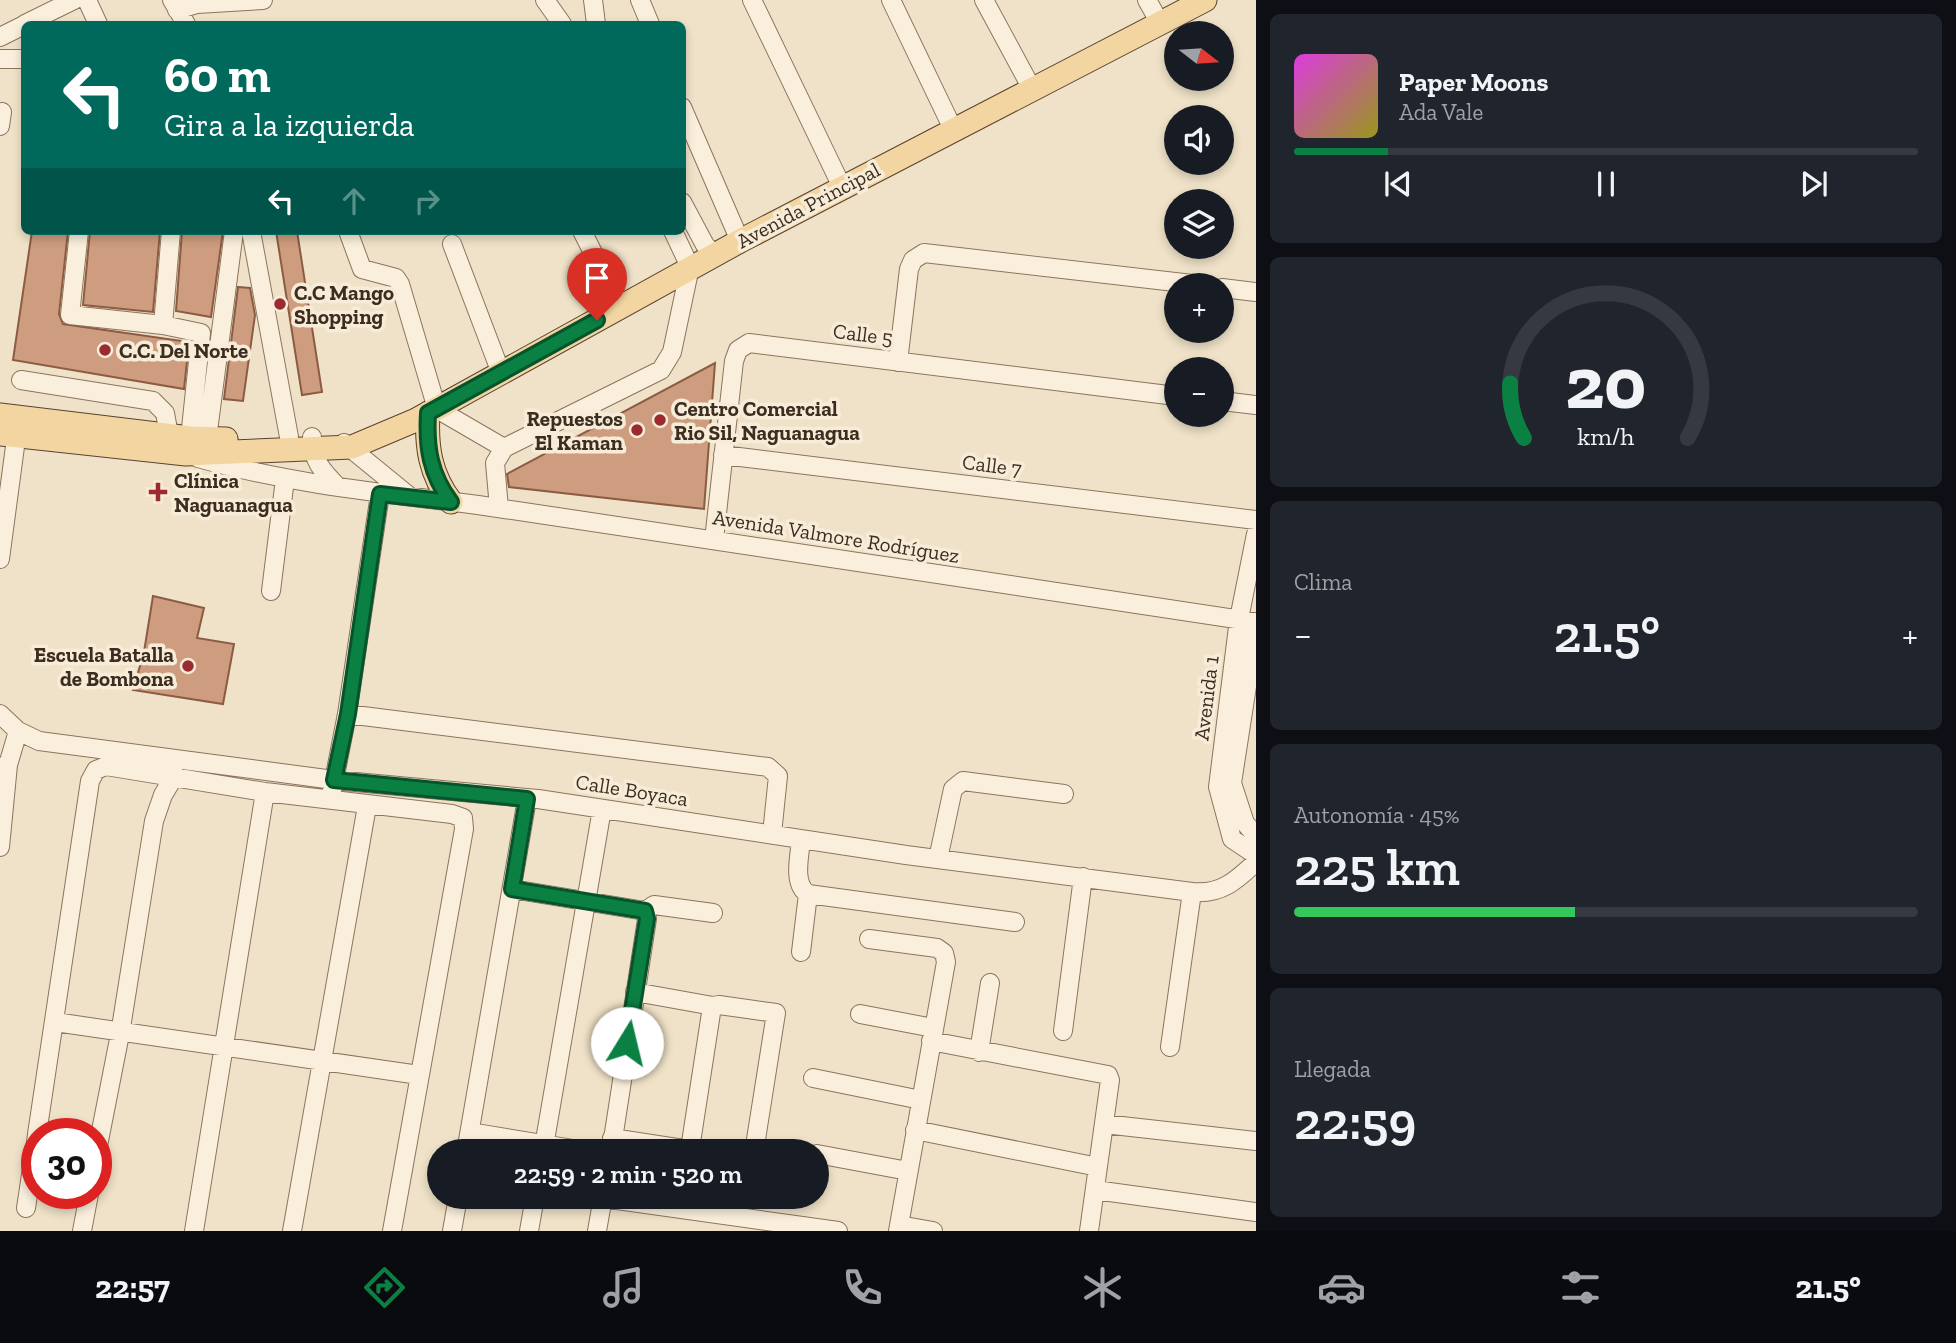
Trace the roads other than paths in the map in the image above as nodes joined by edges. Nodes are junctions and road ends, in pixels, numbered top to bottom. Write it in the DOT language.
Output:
graph roads {
  1 [pos="74,0"];
  2 [pos="86,0"];
  3 [pos="263,0"];
  4 [pos="545,0"];
  5 [pos="593,0"];
  6 [pos="640,0"];
  7 [pos="752,0"];
  8 [pos="891,0"];
  9 [pos="984,0"];
  10 [pos="1147,0"];
  11 [pos="1205,0"];
  12 [pos="178,11"];
  13 [pos="33,21"];
  14 [pos="97,21"];
  15 [pos="560,21"];
  16 [pos="596,21"];
  17 [pos="649,21"];
  18 [pos="1160,23"];
  19 [pos="21,27"];
  20 [pos="0,37"];
  21 [pos="0,60"];
  22 [pos="21,60"];
  23 [pos="1032,89"];
  24 [pos="686,116"];
  25 [pos="953,129"];
  26 [pos="842,187"];
  27 [pos="686,209"];
  28 [pos="79,235"];
  29 [pos="171,235"];
  30 [pos="233,235"];
  31 [pos="252,235"];
  32 [pos="349,235"];
  33 [pos="584,235"];
  34 [pos="675,235"];
  35 [pos="740,241"];
  36 [pos="452,244"];
  37 [pos="714,254"];
  38 [pos="690,267"];
  39 [pos="1164,281"];
  40 [pos="1234,289"];
  41 [pos="1256,292"];
  42 [pos="620,306"];
  43 [pos="163,325"];
  44 [pos="898,362"];
  45 [pos="501,373"];
  46 [pos="21,380"];
  47 [pos="1164,395"];
  48 [pos="1234,402"];
  49 [pos="1256,405"];
  50 [pos="427,414"];
  51 [pos="9,425"];
  52 [pos="311,440"];
  53 [pos="188,441"];
  54 [pos="352,447"];
  55 [pos="504,448"];
  56 [pos="723,455"];
  57 [pos="285,479"];
  58 [pos="338,487"];
  59 [pos="380,494"];
  60 [pos="409,496"];
  61 [pos="451,502"];
  62 [pos="499,508"];
  63 [pos="1256,520"];
  64 [pos="1256,534"];
  65 [pos="714,540"];
  66 [pos="0,559"];
  67 [pos="271,591"];
  68 [pos="1248,621"];
  69 [pos="1256,628"];
  70 [pos="0,714"];
  71 [pos="348,714"];
  72 [pos="18,732"];
  73 [pos="4,766"];
  74 [pos="175,775"];
  75 [pos="334,780"];
  76 [pos="265,792"];
  77 [pos="1064,794"];
  78 [pos="527,799"];
  79 [pos="331,800"];
  80 [pos="367,806"];
  81 [pos="601,808"];
  82 [pos="772,834"];
  83 [pos="1256,836"];
  84 [pos="802,839"];
  85 [pos="0,847"];
  86 [pos="1256,855"];
  87 [pos="938,859"];
  88 [pos="1256,862"];
  89 [pos="1083,877"];
  90 [pos="512,889"];
  91 [pos="1192,891"];
  92 [pos="808,894"];
  93 [pos="586,900"];
  94 [pos="645,911"];
  95 [pos="713,913"];
  96 [pos="1015,922"];
  97 [pos="869,939"];
  98 [pos="801,951"];
  99 [pos="990,983"];
  100 [pos="635,992"];
  101 [pos="713,1006"];
  102 [pos="860,1014"];
  103 [pos="55,1022"];
  104 [pos="1063,1031"];
  105 [pos="120,1034"];
  106 [pos="932,1034"];
  107 [pos="1170,1047"];
  108 [pos="223,1049"];
  109 [pos="979,1052"];
  110 [pos="323,1061"];
  111 [pos="419,1075"];
  112 [pos="813,1078"];
  113 [pos="920,1100"];
  114 [pos="40,1118"];
  115 [pos="103,1118"];
  116 [pos="1104,1124"];
  117 [pos="915,1130"];
  118 [pos="470,1132"];
  119 [pos="469,1139"];
  120 [pos="502,1139"];
  121 [pos="545,1139"];
  122 [pos="612,1139"];
  123 [pos="697,1139"];
  124 [pos="756,1139"];
  125 [pos="1256,1140"];
  126 [pos="829,1156"];
  127 [pos="1098,1167"];
  128 [pos="908,1171"];
  129 [pos="1095,1190"];
  130 [pos="86,1209"];
  131 [pos="456,1209"];
  132 [pos="532,1209"];
  133 [pos="601,1209"];
  134 [pos="686,1209"];
  135 [pos="1256,1212"];
  136 [pos="898,1228"];
  137 [pos="82,1231"];
  138 [pos="194,1231"];
  139 [pos="292,1231"];
  140 [pos="392,1231"];
  141 [pos="452,1231"];
  142 [pos="528,1231"];
  143 [pos="597,1231"];
  144 [pos="838,1231"];
  145 [pos="933,1231"];
  146 [pos="1089,1231"];
  1 -- 13 [label="street"];
  2 -- 14 [label="street"];
  3 -- 12 [label="street"];
  4 -- 15 [label="street"];
  5 -- 16 [label="street"];
  6 -- 17 [label="street"];
  7 -- 26 [label="street"];
  8 -- 25 [label="street"];
  9 -- 23 [label="street"];
  10 -- 18 [label="street"];
  11 -- 18 [label="main road, Avenida Principal"];
  18 -- 23 [label="main road, Avenida Principal"];
  19 -- 20 [label="street"];
  21 -- 22 [label="street"];
  23 -- 25 [label="main road, Avenida Principal"];
  24 -- 35 [label="street"];
  25 -- 26 [label="main road, Avenida Principal"];
  26 -- 35 [label="main road, Avenida Principal"];
  27 -- 37 [label="street"];
  28 -- 43 [label="street"];
  29 -- 43 [label="street"];
  30 -- 53 [label="street"];
  31 -- 52 [label="street"];
  32 -- 50 [label="street"];
  33 -- 42 [label="street"];
  34 -- 38 [label="street"];
  35 -- 37 [label="main road, Avenida Principal"];
  36 -- 45 [label="street"];
  37 -- 38 [label="main road, Avenida Principal"];
  38 -- 42 [label="main road, Avenida Principal"];
  38 -- 55 [label="street"];
  39 -- 44 [label="street"];
  40 -- 41 [label="street"];
  42 -- 45 [label="main road, Avenida Principal"];
  43 -- 53 [label="street"];
  44 -- 47 [label="street, Calle 5"];
  44 -- 56 [label="street, Calle 5"];
  45 -- 50 [label="main road, Avenida Principal"];
  46 -- 53 [label="street"];
  48 -- 49 [label="street"];
  50 -- 52 [label="main road"];
  50 -- 54 [label="main road"];
  50 -- 55 [label="street"];
  50 -- 61 [label="main road"];
  51 -- 53 [label="main road"];
  51 -- 66 [label="street"];
  52 -- 53 [label="main road"];
  52 -- 54 [label="main road"];
  52 -- 58 [label="street"];
  53 -- 57 [label="street, Avenida Valmore Rodríguez"];
  54 -- 60 [label="street"];
  55 -- 62 [label="street"];
  56 -- 63 [label="street, Calle 7"];
  56 -- 65 [label="street, Calle 5"];
  57 -- 58 [label="street, Avenida Valmore Rodríguez"];
  57 -- 67 [label="street"];
  58 -- 59 [label="street, Avenida Valmore Rodríguez"];
  59 -- 60 [label="street, Avenida Valmore Rodríguez"];
  59 -- 71 [label="street"];
  60 -- 61 [label="street, Avenida Valmore Rodríguez"];
  61 -- 62 [label="street, Avenida Valmore Rodríguez"];
  62 -- 65 [label="street, Avenida Valmore Rodríguez"];
  64 -- 68 [label="street, Avenida 1"];
  65 -- 68 [label="street, Avenida Valmore Rodríguez"];
  68 -- 86 [label="street, Avenida 1"];
  69 -- 83 [label="street, Avenida 1"];
  70 -- 72 [label="street, Calle Boyaca"];
  71 -- 75 [label="street"];
  71 -- 82 [label="street"];
  72 -- 73 [label="street"];
  72 -- 75 [label="street, Calle Boyaca"];
  73 -- 85 [label="street"];
  74 -- 76 [label="street"];
  74 -- 103 [label="street"];
  74 -- 105 [label="street"];
  75 -- 78 [label="street, Calle Boyaca"];
  75 -- 79 [label="street"];
  76 -- 79 [label="street"];
  76 -- 108 [label="street"];
  77 -- 87 [label="street"];
  78 -- 81 [label="street, Calle Boyaca"];
  78 -- 90 [label="street"];
  79 -- 80 [label="street"];
  80 -- 110 [label="street"];
  80 -- 111 [label="street"];
  81 -- 82 [label="street, Calle Boyaca"];
  81 -- 93 [label="street"];
  82 -- 84 [label="street, Calle Boyaca"];
  84 -- 87 [label="street, Calle Boyaca"];
  84 -- 92 [label="street"];
  87 -- 89 [label="street, Calle Boyaca"];
  88 -- 91 [label="street, Calle Boyaca"];
  89 -- 91 [label="street, Calle Boyaca"];
  89 -- 104 [label="street"];
  90 -- 93 [label="street"];
  90 -- 118 [label="street"];
  91 -- 107 [label="street"];
  92 -- 96 [label="street"];
  92 -- 98 [label="street"];
  93 -- 94 [label="street"];
  93 -- 121 [label="street"];
  94 -- 95 [label="street"];
  94 -- 100 [label="street"];
  97 -- 106 [label="street"];
  99 -- 109 [label="street"];
  100 -- 101 [label="street"];
  100 -- 122 [label="street"];
  101 -- 123 [label="street"];
  101 -- 124 [label="street"];
  102 -- 106 [label="street"];
  103 -- 105 [label="street"];
  103 -- 114 [label="street"];
  105 -- 108 [label="street"];
  105 -- 115 [label="street"];
  106 -- 109 [label="street"];
  106 -- 113 [label="street"];
  108 -- 110 [label="street"];
  108 -- 138 [label="street"];
  109 -- 116 [label="street"];
  110 -- 111 [label="street"];
  110 -- 139 [label="street"];
  111 -- 140 [label="street"];
  112 -- 113 [label="street"];
  113 -- 117 [label="street"];
  116 -- 125 [label="street"];
  116 -- 127 [label="street"];
  117 -- 127 [label="street"];
  117 -- 128 [label="street"];
  118 -- 119 [label="street"];
  118 -- 120 [label="street"];
  126 -- 128 [label="street"];
  127 -- 129 [label="street"];
  128 -- 136 [label="street"];
  129 -- 135 [label="street"];
  129 -- 146 [label="street"];
  130 -- 137 [label="street"];
  131 -- 141 [label="street"];
  132 -- 142 [label="street"];
  133 -- 143 [label="street"];
  134 -- 144 [label="street"];
  136 -- 145 [label="street"];
}
